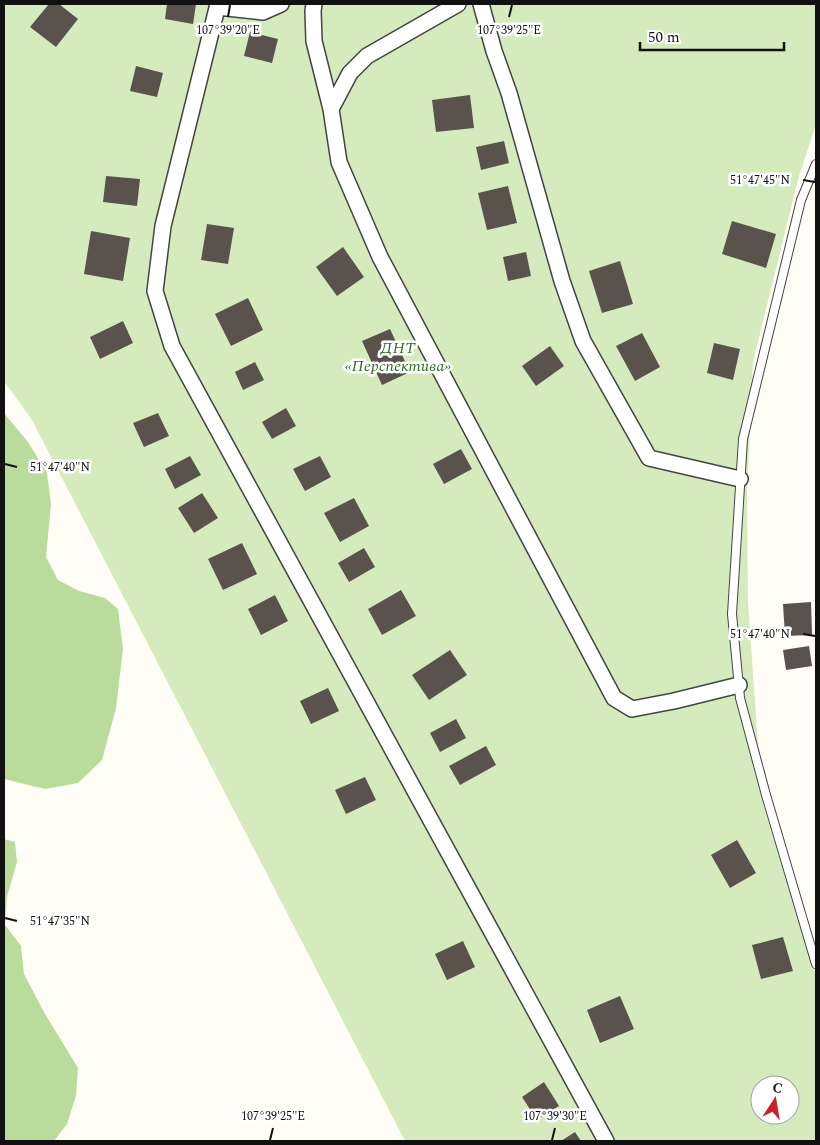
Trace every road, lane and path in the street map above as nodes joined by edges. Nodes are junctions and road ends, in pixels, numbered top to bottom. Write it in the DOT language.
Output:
graph roads {
  1 [pos="280,4"];
  2 [pos="314,4"];
  3 [pos="458,4"];
  4 [pos="481,4"];
  5 [pos="218,5"];
  6 [pos="332,109"];
  7 [pos="816,164"];
  8 [pos="740,479"];
  9 [pos="739,686"];
  10 [pos="816,964"];
  11 [pos="606,1141"];
  1 -- 5 [label="street"];
  2 -- 6 [label="street"];
  3 -- 6 [label="street"];
  4 -- 8 [label="street"];
  5 -- 11 [label="street"];
  6 -- 9 [label="street"];
  7 -- 8 [label="lane"];
  8 -- 9 [label="lane"];
  9 -- 10 [label="lane"];
}
